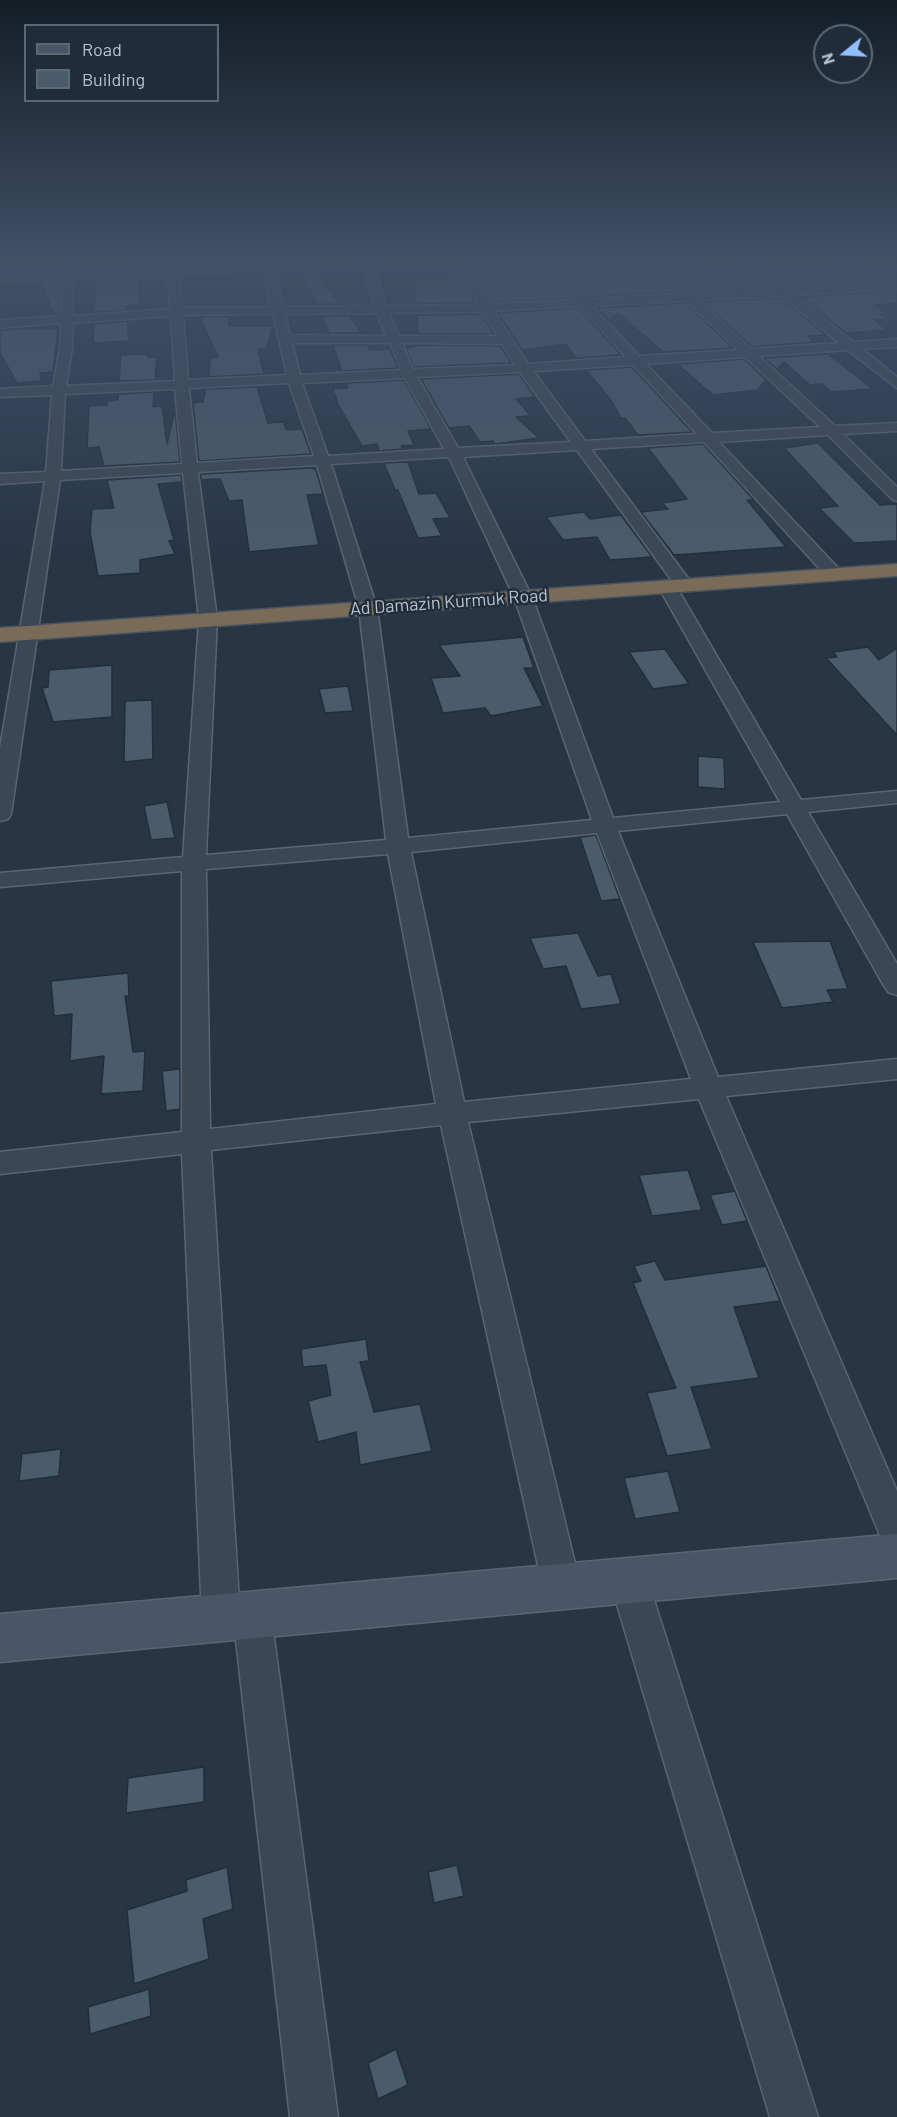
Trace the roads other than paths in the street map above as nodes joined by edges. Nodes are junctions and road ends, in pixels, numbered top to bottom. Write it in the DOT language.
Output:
graph roads {
  1 [pos="63,364"];
  2 [pos="181,364"];
  3 [pos="291,364"];
  4 [pos="405,364"];
  5 [pos="521,364"];
  6 [pos="592,364"];
  7 [pos="640,364"];
  8 [pos="758,364"];
  9 [pos="871,364"];
  10 [pos="524,368"];
  11 [pos="410,374"];
  12 [pos="294,378"];
  13 [pos="182,384"];
  14 [pos="897,384"];
  15 [pos="59,390"];
  16 [pos="0,393"];
  17 [pos="897,427"];
  18 [pos="832,431"];
  19 [pos="709,439"];
  20 [pos="580,446"];
  21 [pos="454,453"];
  22 [pos="323,461"];
  23 [pos="189,468"];
  24 [pos="52,476"];
  25 [pos="0,479"];
  26 [pos="897,496"];
  27 [pos="897,570"];
  28 [pos="834,574"];
  29 [pos="676,586"];
  30 [pos="523,597"];
  31 [pos="368,608"];
  32 [pos="208,619"];
  33 [pos="26,633"];
  34 [pos="0,634"];
  35 [pos="897,797"];
  36 [pos="796,808"];
  37 [pos="0,814"];
  38 [pos="605,826"];
  39 [pos="398,846"];
  40 [pos="194,864"];
  41 [pos="0,880"];
  42 [pos="897,986"];
  43 [pos="897,1069"];
  44 [pos="708,1087"];
  45 [pos="452,1113"];
  46 [pos="196,1142"];
  47 [pos="0,1163"];
  48 [pos="897,1533"];
  49 [pos="897,1557"];
  50 [pos="629,1581"];
  51 [pos="562,1588"];
  52 [pos="237,1617"];
  53 [pos="0,1638"];
  54 [pos="314,2117"];
  55 [pos="794,2117"];
  1 -- 15 [label="street"];
  2 -- 13 [label="street"];
  3 -- 12 [label="street"];
  4 -- 11 [label="street"];
  5 -- 10 [label="street"];
  6 -- 10 [label="street"];
  7 -- 19 [label="street"];
  8 -- 18 [label="street"];
  9 -- 14 [label="street"];
  10 -- 11 [label="street"];
  10 -- 20 [label="street"];
  11 -- 12 [label="street"];
  11 -- 21 [label="street"];
  12 -- 13 [label="street"];
  12 -- 22 [label="street"];
  13 -- 15 [label="street"];
  13 -- 23 [label="street"];
  15 -- 16 [label="street"];
  15 -- 24 [label="street"];
  17 -- 18 [label="street"];
  18 -- 19 [label="street"];
  18 -- 26 [label="street"];
  19 -- 20 [label="street"];
  19 -- 28 [label="street"];
  20 -- 21 [label="street"];
  20 -- 29 [label="street"];
  21 -- 22 [label="street"];
  21 -- 30 [label="street"];
  22 -- 23 [label="street"];
  22 -- 31 [label="street"];
  23 -- 24 [label="street"];
  23 -- 32 [label="street"];
  24 -- 25 [label="street"];
  24 -- 33 [label="street"];
  27 -- 28 [label="highway, Ad Damazin Kurmuk Road"];
  28 -- 29 [label="highway, Ad Damazin Kurmuk Road"];
  29 -- 30 [label="highway, Ad Damazin Kurmuk Road"];
  29 -- 36 [label="street"];
  30 -- 31 [label="highway, Ad Damazin Kurmuk Road"];
  30 -- 38 [label="street"];
  31 -- 32 [label="highway, Ad Damazin Kurmuk Road"];
  31 -- 39 [label="street"];
  32 -- 33 [label="highway, Ad Damazin Kurmuk Road"];
  32 -- 40 [label="street"];
  33 -- 34 [label="highway, Ad Damazin Kurmuk Road"];
  33 -- 37 [label="street"];
  35 -- 36 [label="street"];
  36 -- 38 [label="street"];
  36 -- 42 [label="street"];
  38 -- 39 [label="street"];
  38 -- 44 [label="street"];
  39 -- 40 [label="street"];
  39 -- 45 [label="street"];
  40 -- 41 [label="street"];
  40 -- 46 [label="street"];
  43 -- 44 [label="street"];
  44 -- 45 [label="street"];
  44 -- 48 [label="street"];
  45 -- 46 [label="street"];
  45 -- 51 [label="street"];
  46 -- 47 [label="street"];
  46 -- 52 [label="street"];
  49 -- 50 [label="street"];
  50 -- 51 [label="street"];
  50 -- 55 [label="street"];
  51 -- 52 [label="street"];
  52 -- 53 [label="street"];
  52 -- 54 [label="street"];
}
